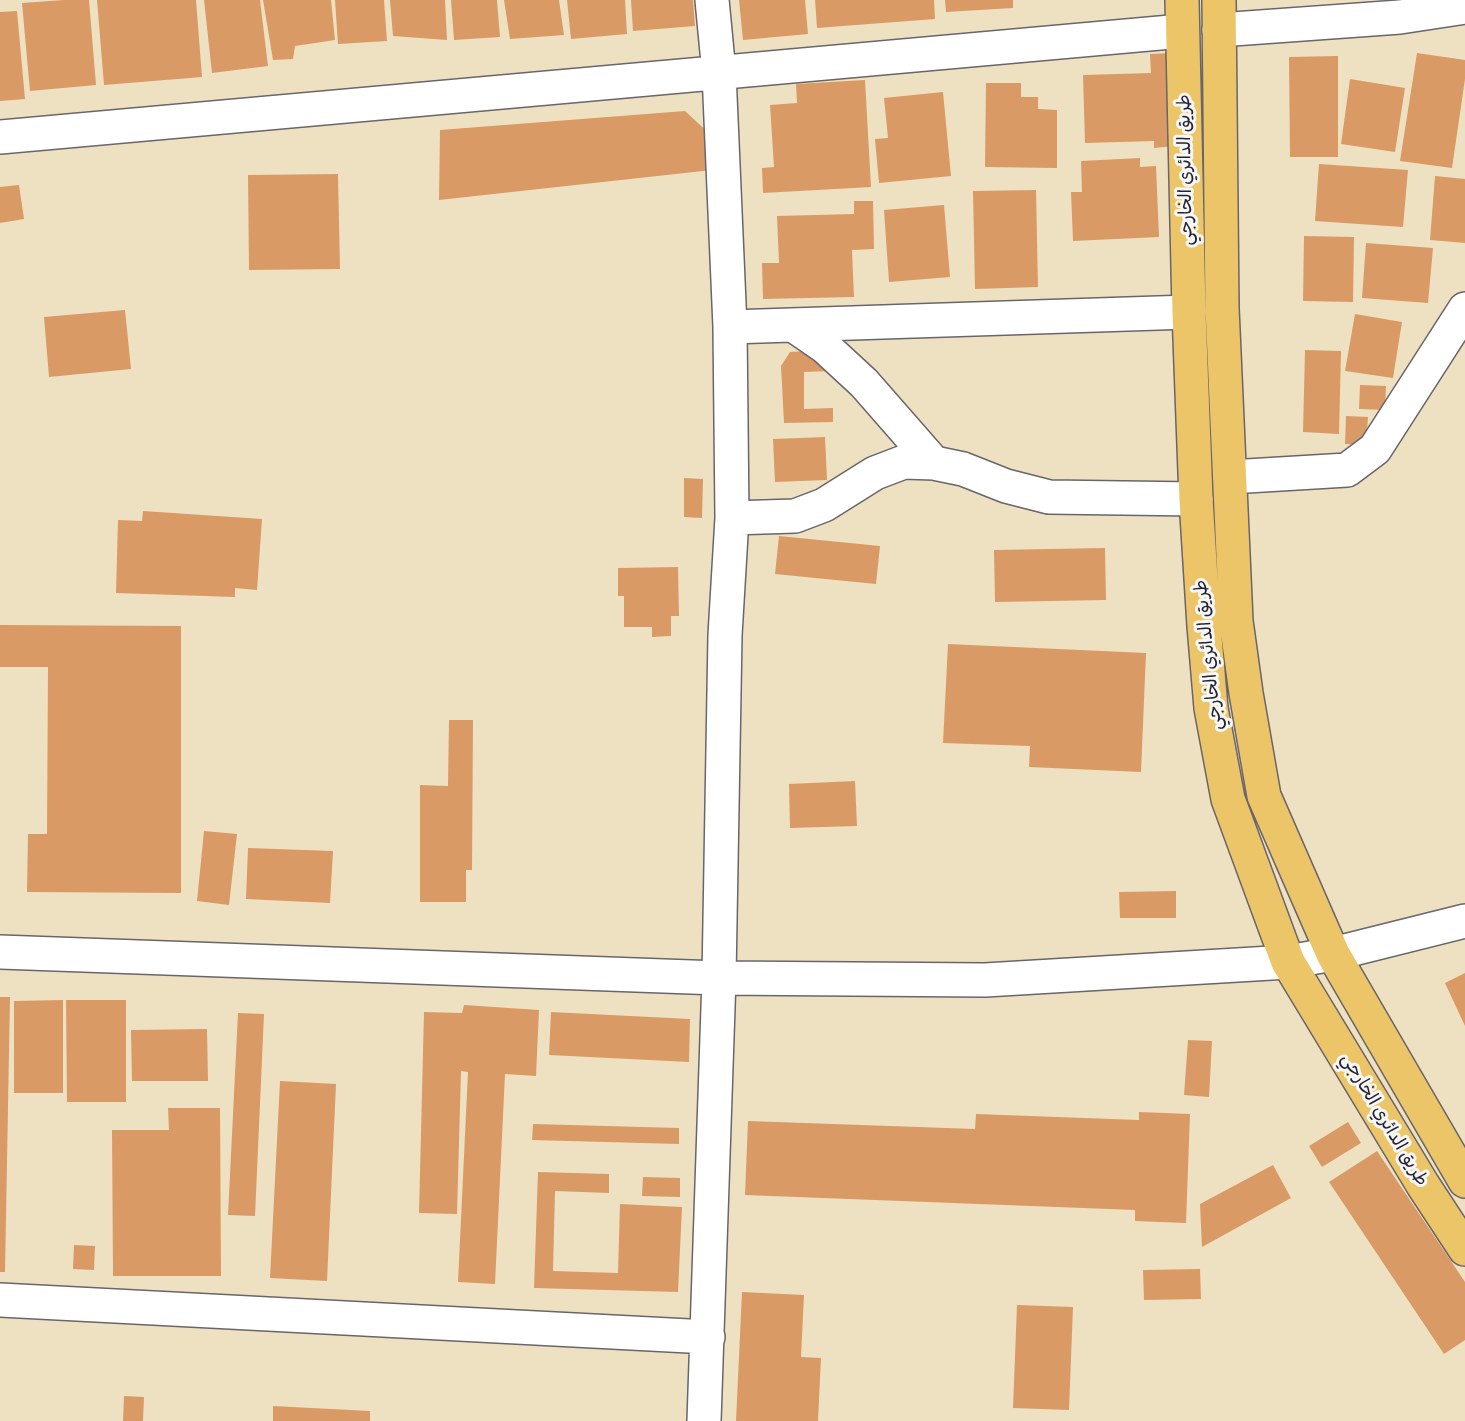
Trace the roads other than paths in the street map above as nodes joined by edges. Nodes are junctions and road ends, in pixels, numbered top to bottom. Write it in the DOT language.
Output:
graph roads {
  1 [pos="712,0"];
  2 [pos="1465,7"];
  3 [pos="1219,15"];
  4 [pos="1182,16"];
  5 [pos="719,73"];
  6 [pos="0,137"];
  7 [pos="1465,309"];
  8 [pos="1189,312"];
  9 [pos="793,325"];
  10 [pos="730,327"];
  11 [pos="934,463"];
  12 [pos="1230,477"];
  13 [pos="1196,499"];
  14 [pos="732,518"];
  15 [pos="1465,921"];
  16 [pos="0,952"];
  17 [pos="1334,954"];
  18 [pos="1288,962"];
  19 [pos="719,978"];
  20 [pos="1465,1181"];
  21 [pos="1465,1249"];
  22 [pos="0,1300"];
  23 [pos="708,1337"];
  24 [pos="704,1421"];
  1 -- 5 [label="street"];
  2 -- 3 [label="street"];
  3 -- 12 [label="main road, طريق الدائري الخارجي"];
  4 -- 5 [label="street"];
  4 -- 8 [label="main road, طريق الدائري الخارجي"];
  5 -- 6 [label="street"];
  5 -- 10 [label="street"];
  7 -- 12 [label="street"];
  8 -- 9 [label="street"];
  8 -- 13 [label="main road, طريق الدائري الخارجي"];
  9 -- 10 [label="street"];
  9 -- 11 [label="street"];
  10 -- 14 [label="street"];
  11 -- 13 [label="street"];
  11 -- 14 [label="street"];
  12 -- 17 [label="main road, طريق الدائري الخارجي"];
  13 -- 18 [label="main road, طريق الدائري الخارجي"];
  14 -- 19 [label="street"];
  15 -- 17 [label="street"];
  16 -- 19 [label="street"];
  17 -- 18 [label="street"];
  17 -- 20 [label="main road, طريق الدائري الخارجي"];
  18 -- 19 [label="street"];
  18 -- 21 [label="main road, طريق الدائري الخارجي"];
  19 -- 23 [label="street"];
  22 -- 23 [label="street"];
  23 -- 24 [label="street"];
}
